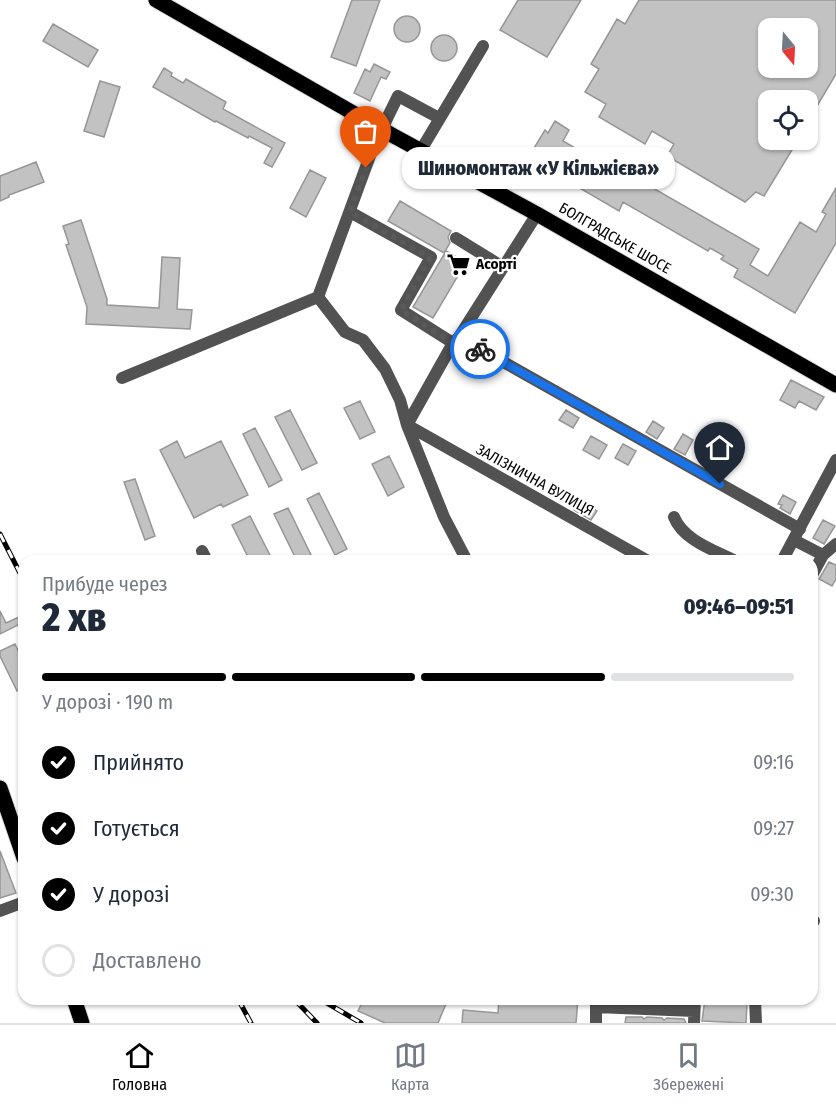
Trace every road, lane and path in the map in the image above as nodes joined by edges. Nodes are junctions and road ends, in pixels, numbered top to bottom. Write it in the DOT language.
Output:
graph roads {
  1 [pos="156,0"];
  2 [pos="483,46"];
  3 [pos="439,118"];
  4 [pos="381,129"];
  5 [pos="420,150"];
  6 [pos="350,212"];
  7 [pos="537,214"];
  8 [pos="456,238"];
  9 [pos="503,267"];
  10 [pos="318,297"];
  11 [pos="456,340"];
  12 [pos="122,378"];
  13 [pos="836,385"];
  14 [pos="407,425"];
  15 [pos="836,460"];
  16 [pos="674,517"];
  17 [pos="797,534"];
  18 [pos="836,544"];
  19 [pos="463,555"];
  20 [pos="637,555"];
  21 [pos="724,555"];
  22 [pos="786,555"];
  23 [pos="824,555"];
  24 [pos="818,566"];
  25 [pos="0,788"];
  26 [pos="18,839"];
  27 [pos="18,904"];
  28 [pos="0,911"];
  29 [pos="76,1005"];
  30 [pos="596,1005"];
  31 [pos="620,1005"];
  32 [pos="755,1005"];
  33 [pos="694,1011"];
  34 [pos="82,1023"];
  35 [pos="596,1023"];
  36 [pos="756,1023"];
  1 -- 4 [label="main road, БОЛГРАДСЬКЕ ШОСЕ"];
  2 -- 3 [label="street"];
  3 -- 4 [label="street"];
  3 -- 5 [label="street"];
  4 -- 5 [label="main road, БОЛГРАДСЬКЕ ШОСЕ"];
  4 -- 6 [label="street"];
  5 -- 7 [label="main road, БОЛГРАДСЬКЕ ШОСЕ"];
  6 -- 10 [label="street"];
  6 -- 11 [label="street"];
  7 -- 9 [label="street"];
  7 -- 13 [label="main road, БОЛГРАДСЬКЕ ШОСЕ"];
  8 -- 9 [label="street"];
  9 -- 11 [label="street"];
  10 -- 12 [label="street"];
  10 -- 14 [label="street"];
  11 -- 14 [label="street"];
  11 -- 17 [label="street"];
  14 -- 19 [label="street"];
  14 -- 20 [label="street, ЗАЛІЗНИЧНА ВУЛИЦЯ"];
  15 -- 17 [label="street"];
  16 -- 21 [label="street"];
  17 -- 22 [label="street"];
  17 -- 23 [label="street"];
  18 -- 23 [label="street"];
  23 -- 24 [label="street"];
  25 -- 26 [label="main road"];
  27 -- 28 [label="street"];
  29 -- 34 [label="main road"];
  30 -- 35 [label="street"];
  31 -- 33 [label="street"];
  32 -- 36 [label="street"];
}
